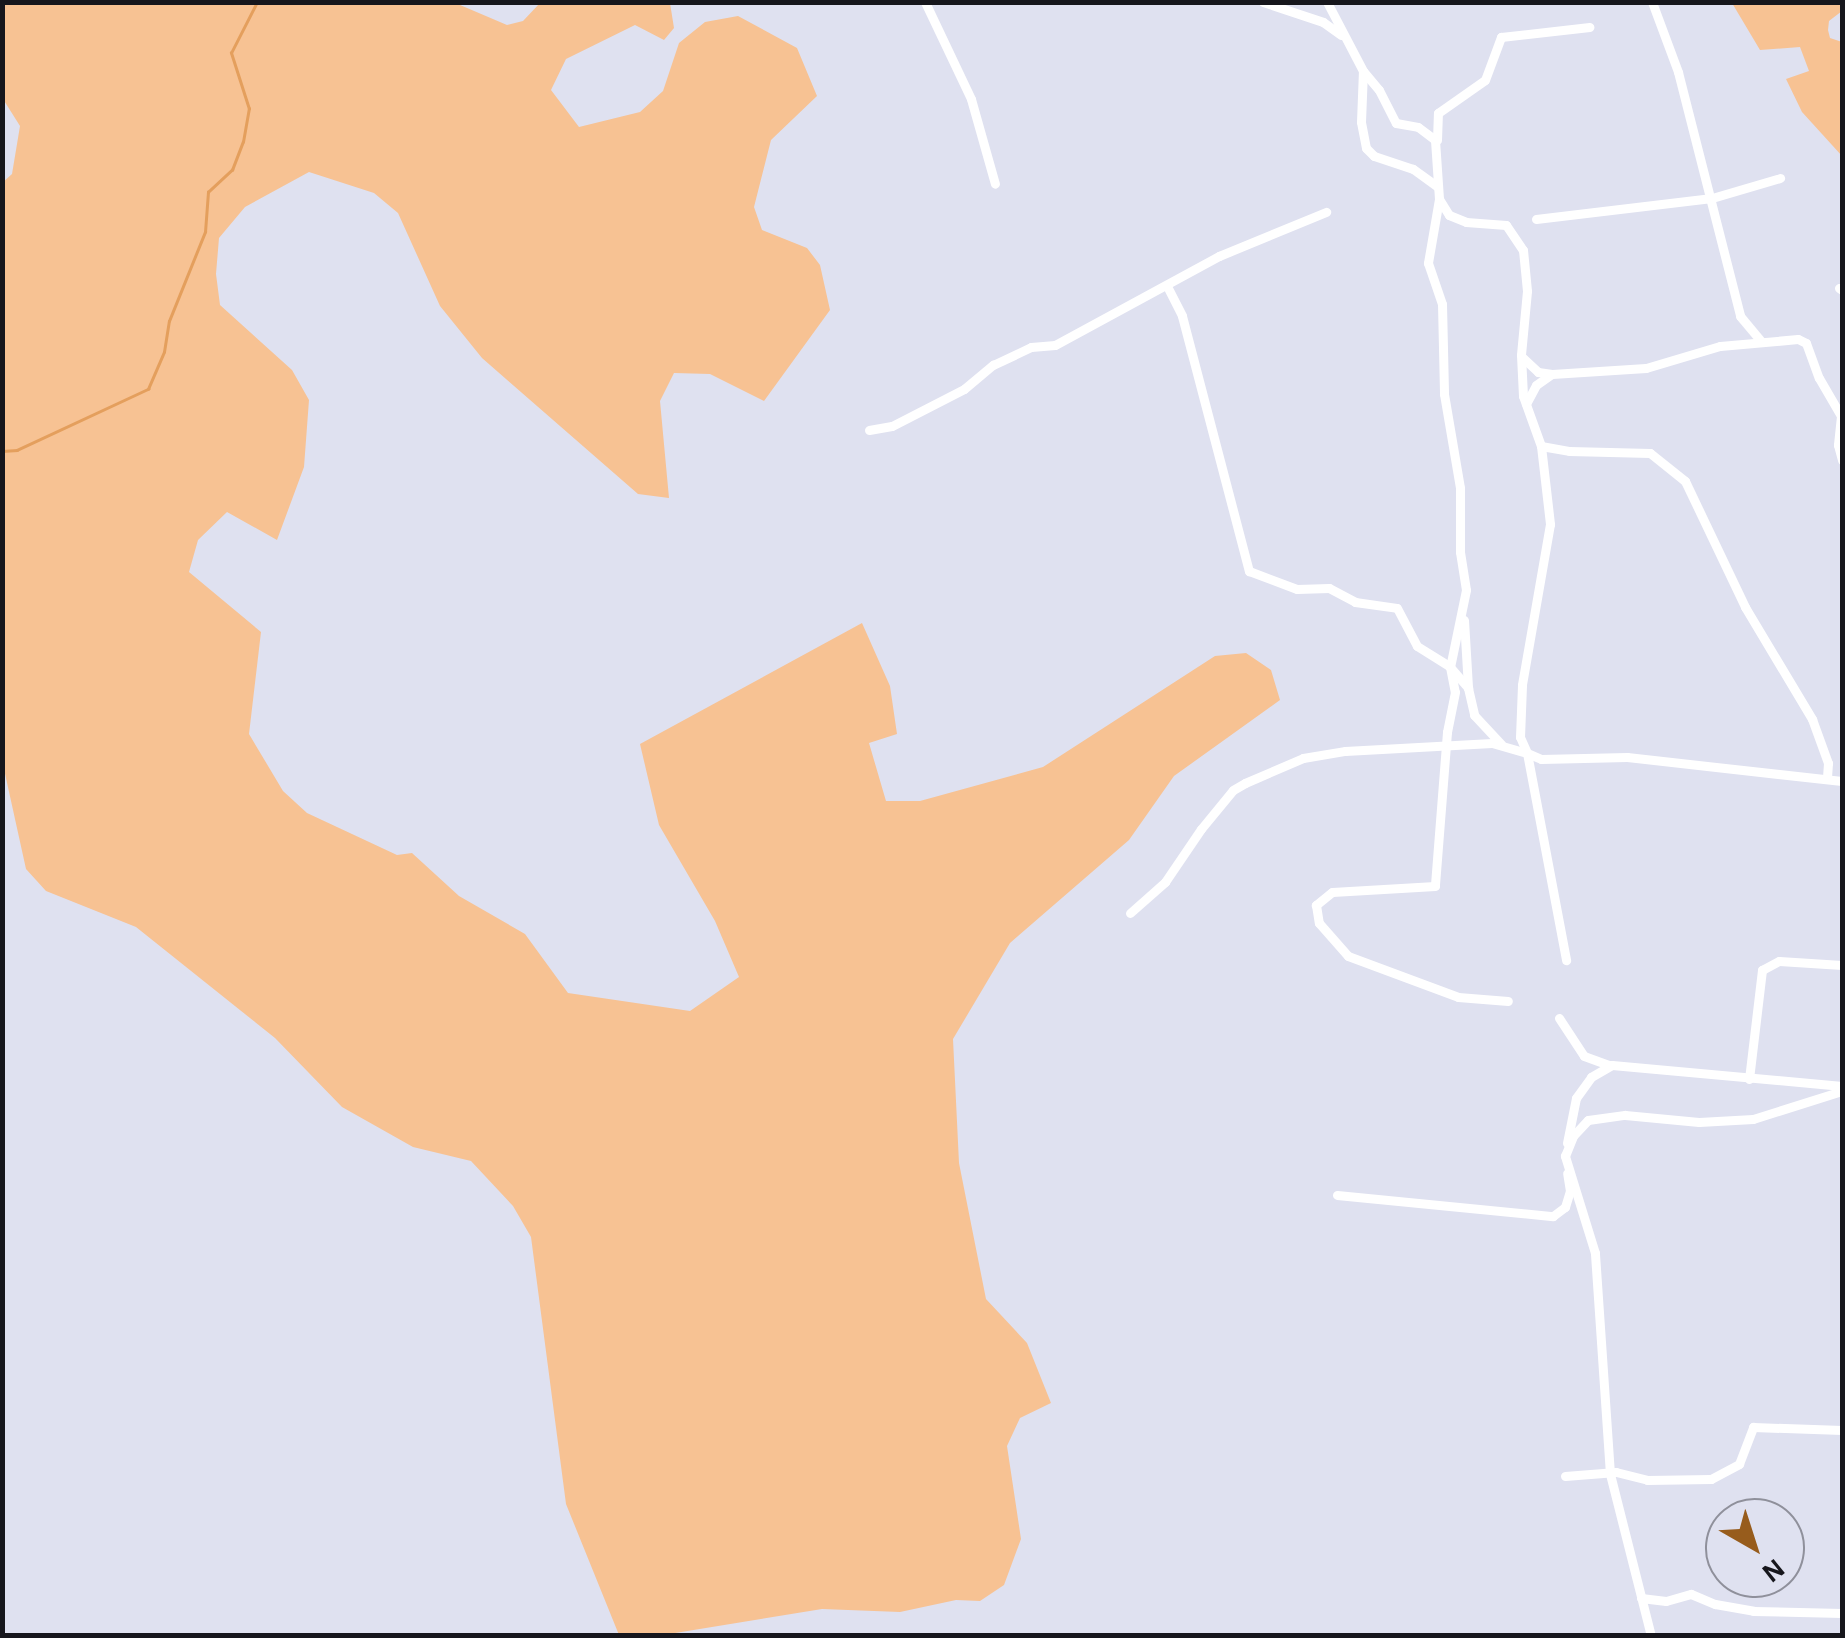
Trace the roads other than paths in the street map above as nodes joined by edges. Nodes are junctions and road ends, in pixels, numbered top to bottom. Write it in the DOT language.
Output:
graph roads {
  1 [pos="925,2"];
  2 [pos="1263,2"];
  3 [pos="1327,2"];
  4 [pos="1652,2"];
  5 [pos="1589,27"];
  6 [pos="1341,35"];
  7 [pos="1363,71"];
  8 [pos="1438,148"];
  9 [pos="1780,178"];
  10 [pos="995,184"];
  11 [pos="1438,188"];
  12 [pos="1712,198"];
  13 [pos="1439,199"];
  14 [pos="1326,212"];
  15 [pos="1536,219"];
  16 [pos="1168,288"];
  17 [pos="1762,342"];
  18 [pos="1521,355"];
  19 [pos="1552,374"];
  20 [pos="1526,406"];
  21 [pos="869,430"];
  22 [pos="1541,446"];
  23 [pos="1842,460"];
  24 [pos="1464,609"];
  25 [pos="1450,667"];
  26 [pos="1468,688"];
  27 [pos="1504,746"];
  28 [pos="1446,748"];
  29 [pos="1527,754"];
  30 [pos="1827,779"];
  31 [pos="1842,781"];
  32 [pos="1130,912"];
  33 [pos="1566,960"];
  34 [pos="1842,964"];
  35 [pos="1508,1001"];
  36 [pos="1558,1018"];
  37 [pos="1612,1065"];
  38 [pos="1749,1079"];
  39 [pos="1842,1088"];
  40 [pos="1565,1156"];
  41 [pos="1336,1195"];
  42 [pos="1842,1430"];
  43 [pos="1610,1474"];
  44 [pos="1565,1476"];
  45 [pos="1641,1598"];
  46 [pos="1842,1613"];
  47 [pos="1650,1636"];
  1 -- 10 [label="street"];
  2 -- 6 [label="street"];
  3 -- 6 [label="street"];
  4 -- 12 [label="street"];
  5 -- 8 [label="street"];
  6 -- 7 [label="street"];
  7 -- 8 [label="street"];
  7 -- 11 [label="street"];
  8 -- 11 [label="street"];
  9 -- 12 [label="street"];
  11 -- 13 [label="street"];
  12 -- 15 [label="street"];
  12 -- 17 [label="street"];
  13 -- 18 [label="street"];
  13 -- 24 [label="street"];
  14 -- 16 [label="street"];
  16 -- 21 [label="street"];
  16 -- 25 [label="street"];
  17 -- 19 [label="street"];
  17 -- 23 [label="street"];
  18 -- 19 [label="street"];
  18 -- 20 [label="street"];
  19 -- 20 [label="street"];
  20 -- 22 [label="street"];
  22 -- 29 [label="street"];
  22 -- 30 [label="street"];
  24 -- 25 [label="street"];
  24 -- 26 [label="street"];
  25 -- 26 [label="street"];
  25 -- 28 [label="street"];
  26 -- 27 [label="street"];
  27 -- 28 [label="street"];
  27 -- 29 [label="street"];
  28 -- 32 [label="street"];
  28 -- 35 [label="street"];
  29 -- 30 [label="street"];
  29 -- 33 [label="street"];
  30 -- 31 [label="street"];
  34 -- 38 [label="street"];
  36 -- 37 [label="street"];
  37 -- 38 [label="street"];
  37 -- 40 [label="street"];
  38 -- 39 [label="street"];
  39 -- 40 [label="street"];
  40 -- 41 [label="street"];
  40 -- 43 [label="street"];
  42 -- 43 [label="street"];
  43 -- 44 [label="street"];
  43 -- 45 [label="street"];
  45 -- 46 [label="street"];
  45 -- 47 [label="street"];
}
